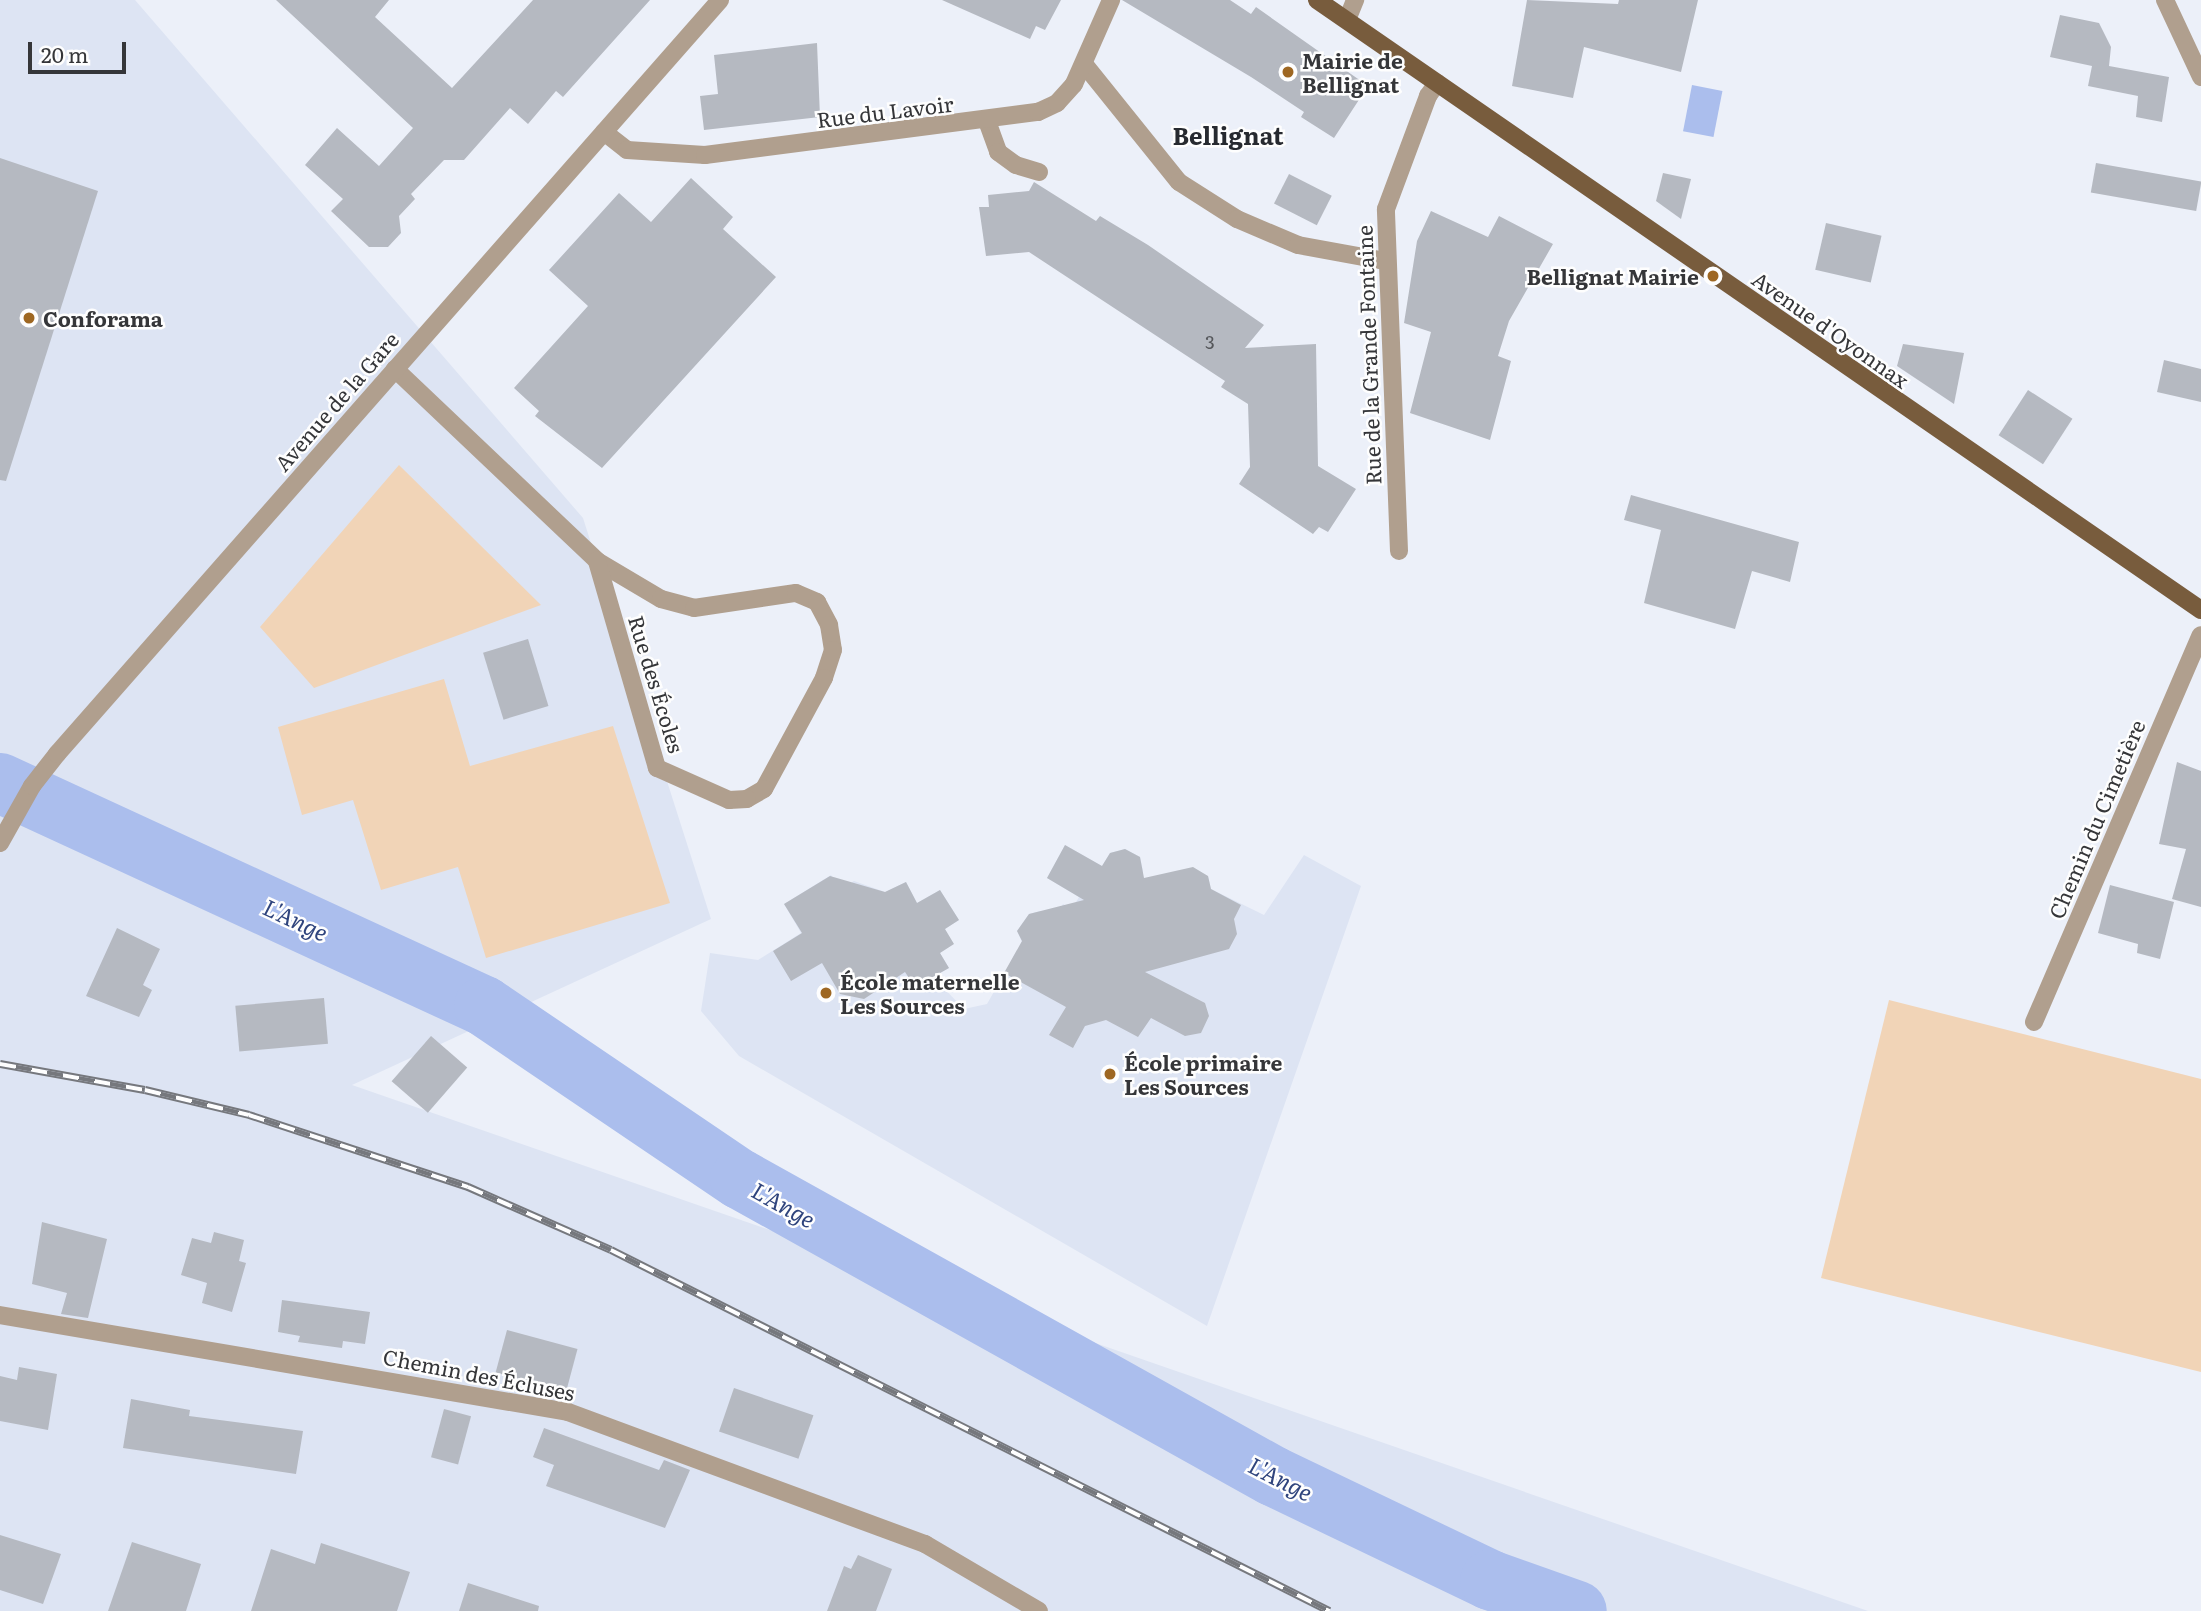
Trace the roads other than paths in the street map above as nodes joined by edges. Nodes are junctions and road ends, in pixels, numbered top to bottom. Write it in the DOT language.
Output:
graph roads {
  1 [pos="720,0"];
  2 [pos="1111,0"];
  3 [pos="1317,0"];
  4 [pos="1355,0"];
  5 [pos="2165,0"];
  6 [pos="1347,20"];
  7 [pos="1084,64"];
  8 [pos="2201,77"];
  9 [pos="1437,83"];
  10 [pos="987,121"];
  11 [pos="604,132"];
  12 [pos="1039,172"];
  13 [pos="1385,261"];
  14 [pos="395,369"];
  15 [pos="1399,551"];
  16 [pos="597,561"];
  17 [pos="2201,610"];
  18 [pos="2201,635"];
  19 [pos="0,843"];
  20 [pos="2034,1022"];
  21 [pos="0,1315"];
  22 [pos="1039,1611"];
  1 -- 11 [label="street, Avenue de la Gare"];
  2 -- 7 [label="street, Rue du Lavoir"];
  3 -- 6 [label="main road, Avenue d'Oyonnax"];
  4 -- 6 [label="street"];
  5 -- 8 [label="street"];
  6 -- 9 [label="main road, Avenue d'Oyonnax"];
  7 -- 10 [label="street, Rue du Lavoir"];
  7 -- 13 [label="street"];
  9 -- 13 [label="street, Rue de la Grande Fontaine"];
  9 -- 17 [label="main road, Avenue d'Oyonnax"];
  10 -- 11 [label="street, Rue du Lavoir"];
  10 -- 12 [label="street"];
  11 -- 14 [label="street, Avenue de la Gare"];
  13 -- 15 [label="street, Rue de la Grande Fontaine"];
  14 -- 16 [label="street, Rue des Écoles"];
  14 -- 19 [label="street, Avenue de la Gare"];
  16 -- 16 [label="street, Rue des Écoles"];
  18 -- 20 [label="street, Chemin du Cimetière"];
  21 -- 22 [label="street, Chemin des Écluses"];
}
